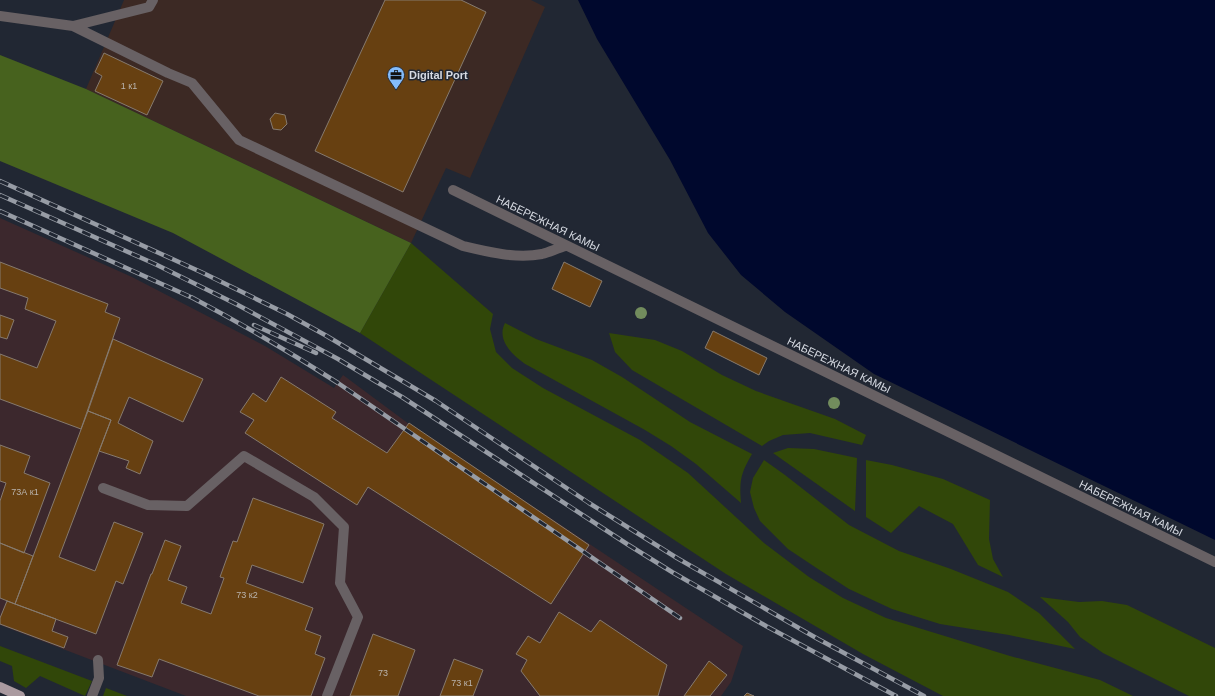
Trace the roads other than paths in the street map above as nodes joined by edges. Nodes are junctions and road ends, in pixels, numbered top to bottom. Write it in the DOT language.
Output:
graph roads {
  1 [pos="153,0"];
  2 [pos="0,16"];
  3 [pos="73,26"];
  4 [pos="453,190"];
  5 [pos="566,246"];
  6 [pos="103,488"];
  7 [pos="1215,562"];
  8 [pos="98,660"];
  9 [pos="0,687"];
  10 [pos="20,696"];
  11 [pos="92,696"];
  12 [pos="327,696"];
  1 -- 3 [label="street"];
  2 -- 3 [label="street"];
  3 -- 5 [label="street"];
  4 -- 5 [label="street, НАБЕРЕЖНАЯ КАМЫ"];
  5 -- 7 [label="street, НАБЕРЕЖНАЯ КАМЫ"];
  6 -- 12 [label="street"];
  8 -- 11 [label="street"];
  9 -- 10 [label="main road"];
}
